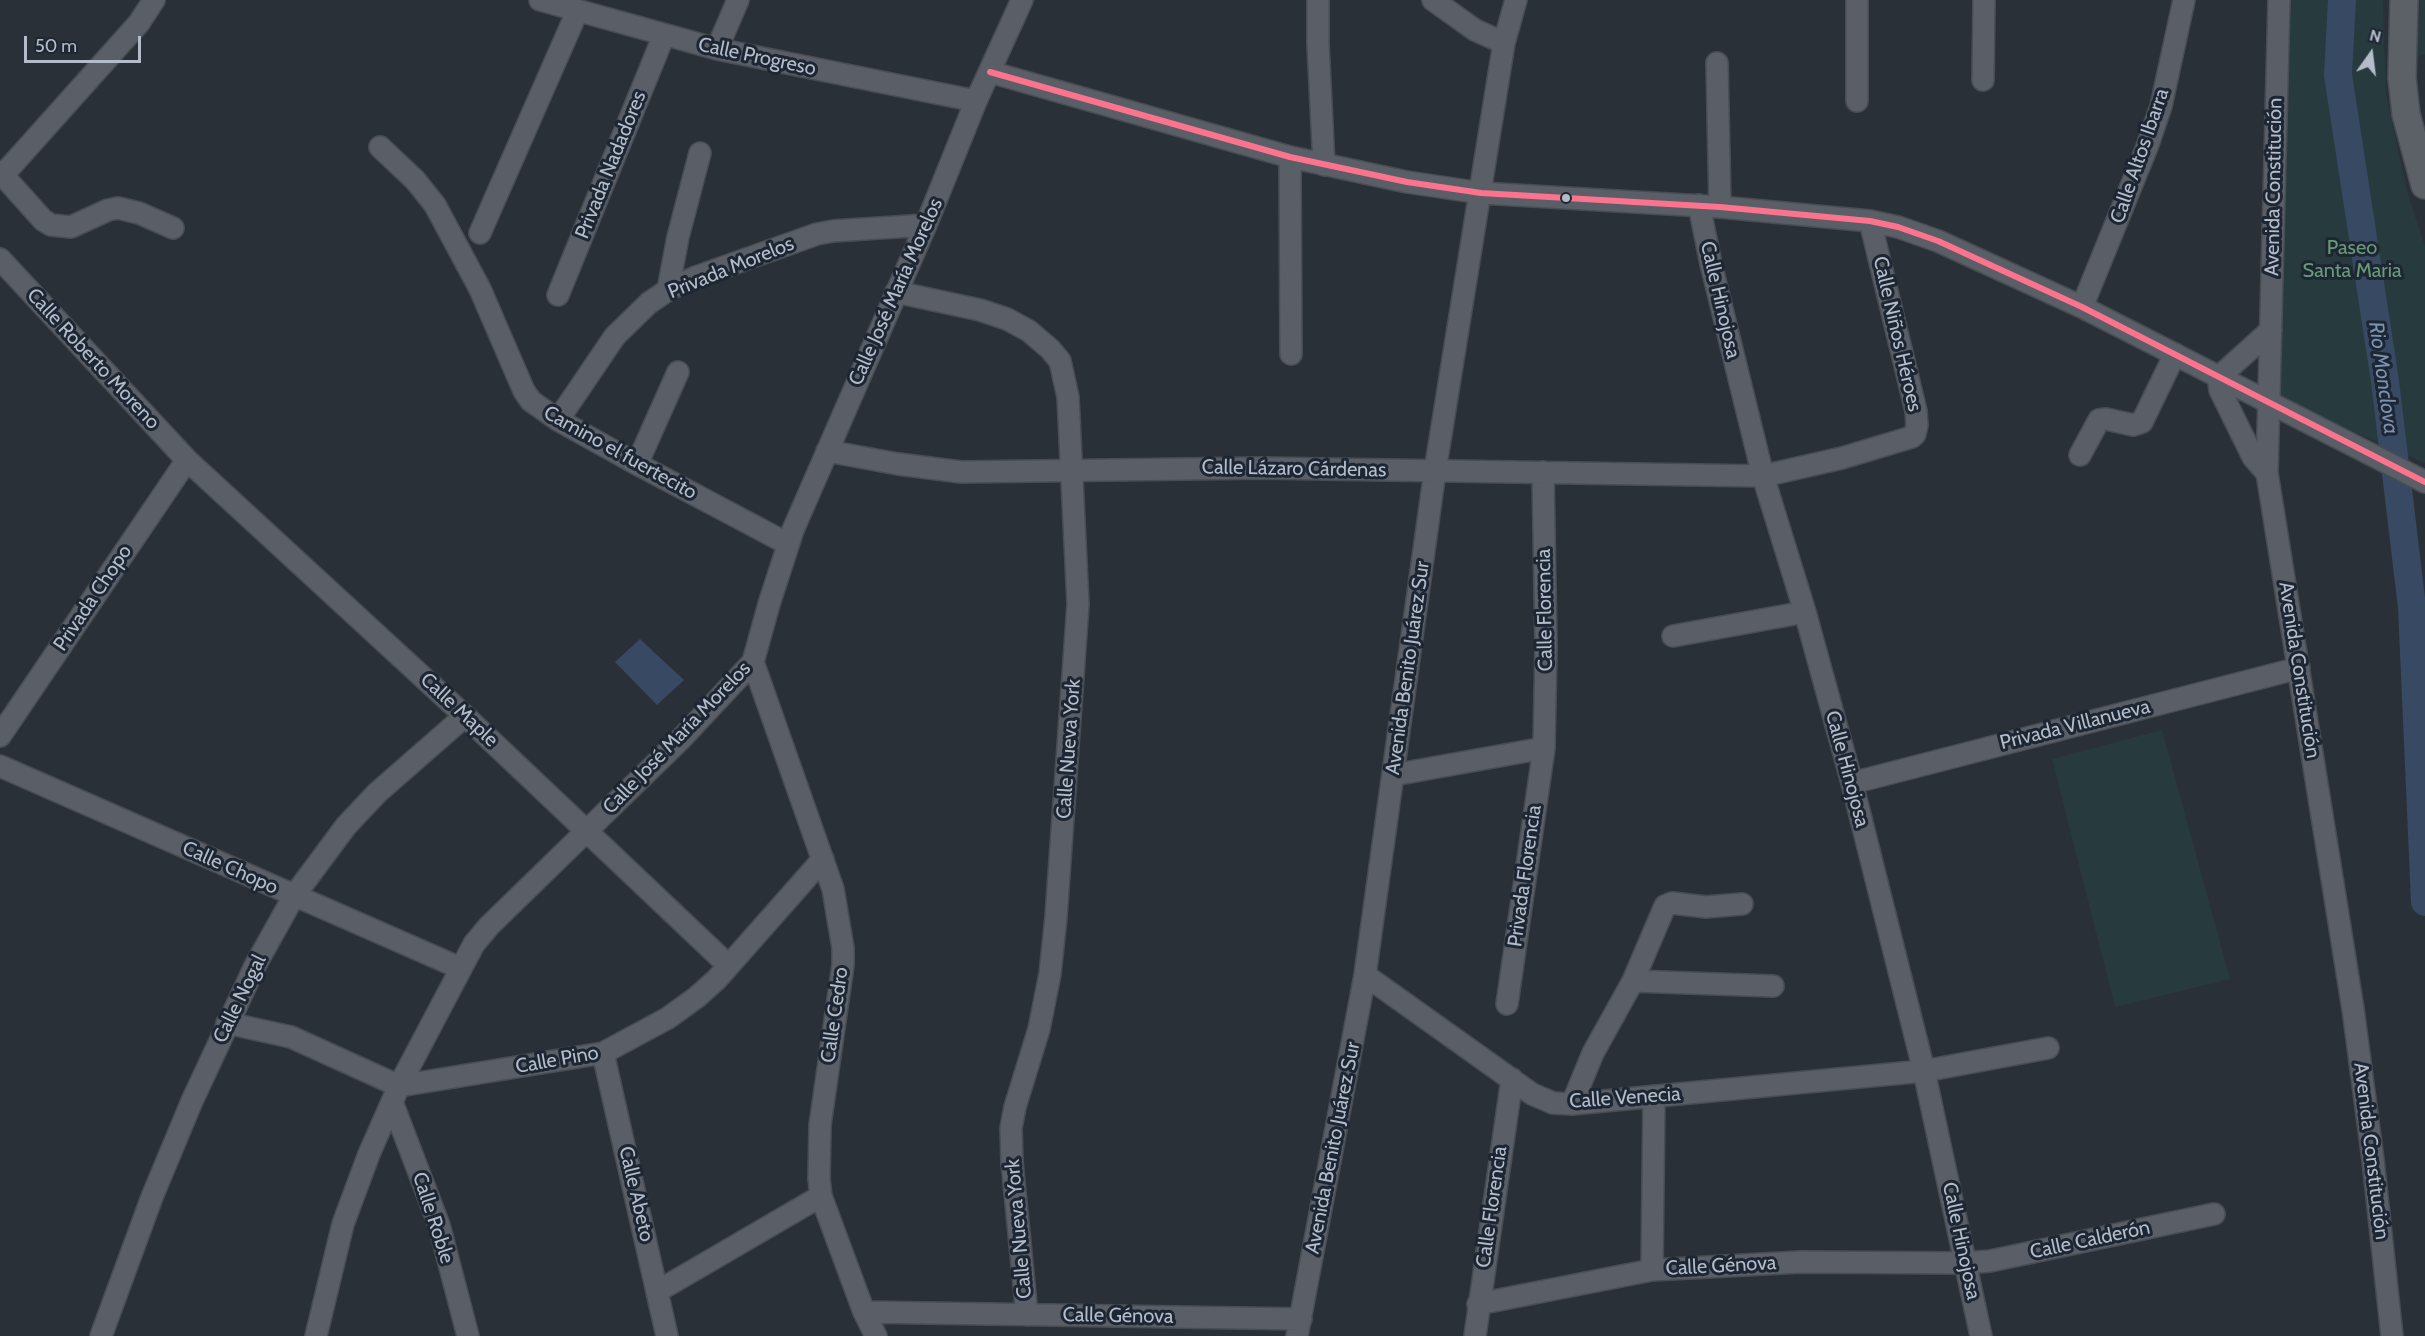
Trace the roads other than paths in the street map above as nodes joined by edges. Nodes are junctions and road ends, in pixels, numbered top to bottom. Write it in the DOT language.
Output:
graph roads {
  1 [pos="154,0"];
  2 [pos="540,0"];
  3 [pos="738,0"];
  4 [pos="1022,0"];
  5 [pos="1318,0"];
  6 [pos="1433,0"];
  7 [pos="1516,0"];
  8 [pos="1857,0"];
  9 [pos="1984,0"];
  10 [pos="2184,0"];
  11 [pos="2279,0"];
  12 [pos="2404,0"];
  13 [pos="577,12"];
  14 [pos="664,35"];
  15 [pos="1504,43"];
  16 [pos="717,49"];
  17 [pos="1717,63"];
  18 [pos="990,72"];
  19 [pos="1983,80"];
  20 [pos="976,101"];
  21 [pos="1857,101"];
  22 [pos="380,147"];
  23 [pos="700,153"];
  24 [pos="1290,157"];
  25 [pos="1324,165"];
  26 [pos="1,173"];
  27 [pos="2425,185"];
  28 [pos="1481,193"];
  29 [pos="1699,205"];
  30 [pos="1720,207"];
  31 [pos="1869,221"];
  32 [pos="926,225"];
  33 [pos="173,228"];
  34 [pos="480,233"];
  35 [pos="0,259"];
  36 [pos="668,290"];
  37 [pos="896,292"];
  38 [pos="558,295"];
  39 [pos="2082,307"];
  40 [pos="2271,330"];
  41 [pos="1292,354"];
  42 [pos="2175,354"];
  43 [pos="678,372"];
  44 [pos="2219,377"];
  45 [pos="2269,404"];
  46 [pos="558,420"];
  47 [pos="827,451"];
  48 [pos="2080,455"];
  49 [pos="187,460"];
  50 [pos="637,465"];
  51 [pos="1072,471"];
  52 [pos="1435,471"];
  53 [pos="1543,472"];
  54 [pos="2267,473"];
  55 [pos="1763,476"];
  56 [pos="2425,482"];
  57 [pos="788,544"];
  58 [pos="1805,612"];
  59 [pos="1673,636"];
  60 [pos="753,662"];
  61 [pos="2299,668"];
  62 [pos="465,716"];
  63 [pos="0,735"];
  64 [pos="1544,747"];
  65 [pos="0,766"];
  66 [pos="1393,775"];
  67 [pos="1852,783"];
  68 [pos="588,831"];
  69 [pos="823,859"];
  70 [pos="294,896"];
  71 [pos="1742,904"];
  72 [pos="728,965"];
  73 [pos="460,968"];
  74 [pos="1365,975"];
  75 [pos="1633,981"];
  76 [pos="1773,986"];
  77 [pos="1506,1004"];
  78 [pos="227,1023"];
  79 [pos="2048,1048"];
  80 [pos="603,1053"];
  81 [pos="1924,1071"];
  82 [pos="1512,1079"];
  83 [pos="396,1094"];
  84 [pos="1654,1096"];
  85 [pos="1572,1104"];
  86 [pos="821,1196"];
  87 [pos="2214,1214"];
  88 [pos="1966,1263"];
  89 [pos="1652,1270"];
  90 [pos="658,1291"];
  91 [pos="1478,1304"];
  92 [pos="864,1312"];
  93 [pos="1027,1315"];
  94 [pos="1151,1326"];
  95 [pos="1299,1327"];
  96 [pos="101,1336"];
  97 [pos="316,1336"];
  98 [pos="468,1336"];
  99 [pos="668,1336"];
  100 [pos="876,1336"];
  101 [pos="1475,1336"];
  102 [pos="1981,1336"];
  103 [pos="2392,1336"];
  1 -- 26 [label="street"];
  2 -- 13 [label="street, Calle Progreso"];
  3 -- 16 [label="street"];
  4 -- 18 [label="street, Calle José María Morelos"];
  5 -- 25 [label="street"];
  6 -- 15 [label="street"];
  7 -- 15 [label="street, Avenida Benito Juárez Sur"];
  8 -- 21 [label="street"];
  9 -- 19 [label="street"];
  10 -- 39 [label="street, Calle Altos Ibarra"];
  11 -- 40 [label="street, Avenida Constitución"];
  12 -- 27 [label="main road"];
  13 -- 14 [label="street, Calle Progreso"];
  13 -- 34 [label="street"];
  14 -- 16 [label="street, Calle Progreso"];
  14 -- 38 [label="street, Privada Nadadores"];
  15 -- 28 [label="street, Avenida Benito Juárez Sur"];
  16 -- 20 [label="street, Calle Progreso"];
  17 -- 30 [label="street"];
  18 -- 20 [label="street, Calle José María Morelos"];
  18 -- 24 [label="street"];
  20 -- 32 [label="street, Calle José María Morelos"];
  22 -- 46 [label="street, Camino el fuertecito"];
  23 -- 36 [label="street"];
  24 -- 25 [label="street"];
  24 -- 41 [label="street"];
  25 -- 28 [label="street"];
  26 -- 33 [label="street"];
  28 -- 29 [label="street"];
  28 -- 52 [label="street, Avenida Benito Juárez Sur"];
  29 -- 30 [label="street"];
  29 -- 55 [label="street, Calle Hinojosa"];
  30 -- 31 [label="street"];
  31 -- 39 [label="street"];
  31 -- 55 [label="street, Calle Niños Héroes"];
  32 -- 36 [label="street, Privada Morelos"];
  32 -- 37 [label="street, Calle José María Morelos"];
  35 -- 49 [label="street, Calle Roberto Moreno"];
  36 -- 46 [label="street, Privada Morelos"];
  37 -- 47 [label="street, Calle José María Morelos"];
  37 -- 51 [label="street, Calle Nueva York"];
  39 -- 42 [label="street"];
  40 -- 44 [label="street"];
  40 -- 45 [label="street, Avenida Constitución"];
  42 -- 44 [label="street"];
  42 -- 48 [label="street"];
  43 -- 50 [label="street"];
  44 -- 45 [label="street"];
  44 -- 54 [label="street"];
  45 -- 54 [label="street, Avenida Constitución"];
  45 -- 56 [label="street"];
  46 -- 50 [label="street, Camino el fuertecito"];
  47 -- 51 [label="street, Calle Lázaro Cárdenas"];
  47 -- 57 [label="street, Calle José María Morelos"];
  49 -- 62 [label="street, Calle Maple"];
  49 -- 63 [label="street, Privada Chopo"];
  50 -- 57 [label="street, Camino el fuertecito"];
  51 -- 52 [label="street, Calle Lázaro Cárdenas"];
  51 -- 93 [label="street, Calle Nueva York"];
  52 -- 53 [label="street, Calle Lázaro Cárdenas"];
  52 -- 66 [label="street, Avenida Benito Juárez Sur"];
  53 -- 55 [label="street, Calle Lázaro Cárdenas"];
  53 -- 64 [label="street, Calle Florencia"];
  54 -- 61 [label="street, Avenida Constitución"];
  55 -- 58 [label="street, Calle Hinojosa"];
  57 -- 60 [label="street, Calle José María Morelos"];
  58 -- 59 [label="street"];
  58 -- 67 [label="street, Calle Hinojosa"];
  60 -- 68 [label="street, Calle José María Morelos"];
  60 -- 69 [label="street, Calle Cedro"];
  61 -- 67 [label="street, Privada Villanueva"];
  61 -- 103 [label="street, Avenida Constitución"];
  62 -- 68 [label="street, Calle Maple"];
  62 -- 70 [label="street, Calle Nogal"];
  64 -- 66 [label="street"];
  64 -- 77 [label="street, Privada Florencia"];
  65 -- 70 [label="street, Calle Chopo"];
  66 -- 74 [label="street, Avenida Benito Juárez Sur"];
  67 -- 81 [label="street, Calle Hinojosa"];
  68 -- 72 [label="street, Calle Maple"];
  68 -- 73 [label="street, Calle José María Morelos"];
  69 -- 72 [label="street, Calle Pino"];
  69 -- 86 [label="street, Calle Cedro"];
  70 -- 73 [label="street, Calle Chopo"];
  70 -- 78 [label="street, Calle Nogal"];
  71 -- 75 [label="street"];
  72 -- 80 [label="street, Calle Pino"];
  73 -- 83 [label="street, Calle José María Morelos"];
  74 -- 82 [label="street, Calle Venecia"];
  74 -- 95 [label="street, Avenida Benito Juárez Sur"];
  75 -- 76 [label="street"];
  75 -- 85 [label="street"];
  78 -- 83 [label="street"];
  78 -- 96 [label="street, Calle Nogal"];
  79 -- 81 [label="street, Calle Venecia"];
  80 -- 83 [label="street, Calle Pino"];
  80 -- 90 [label="street, Calle Abeto"];
  81 -- 84 [label="street, Calle Venecia"];
  81 -- 88 [label="street, Calle Hinojosa"];
  82 -- 85 [label="street, Calle Venecia"];
  82 -- 91 [label="street, Calle Florencia"];
  83 -- 97 [label="street, Calle José María Morelos"];
  83 -- 98 [label="street, Calle Roble"];
  84 -- 85 [label="street, Calle Venecia"];
  84 -- 89 [label="street"];
  86 -- 90 [label="street"];
  86 -- 92 [label="street, Calle Cedro"];
  87 -- 88 [label="street, Calle Calderón"];
  88 -- 89 [label="street, Calle Génova"];
  88 -- 102 [label="street, Calle Hinojosa"];
  89 -- 91 [label="street, Calle Génova"];
  90 -- 99 [label="street, Calle Abeto"];
  91 -- 101 [label="street, Calle Florencia"];
  92 -- 93 [label="street, Calle Génova"];
  92 -- 100 [label="street, Calle Cedro"];
  93 -- 94 [label="street, Calle Génova"];
  94 -- 95 [label="street, Calle Génova"];
}
